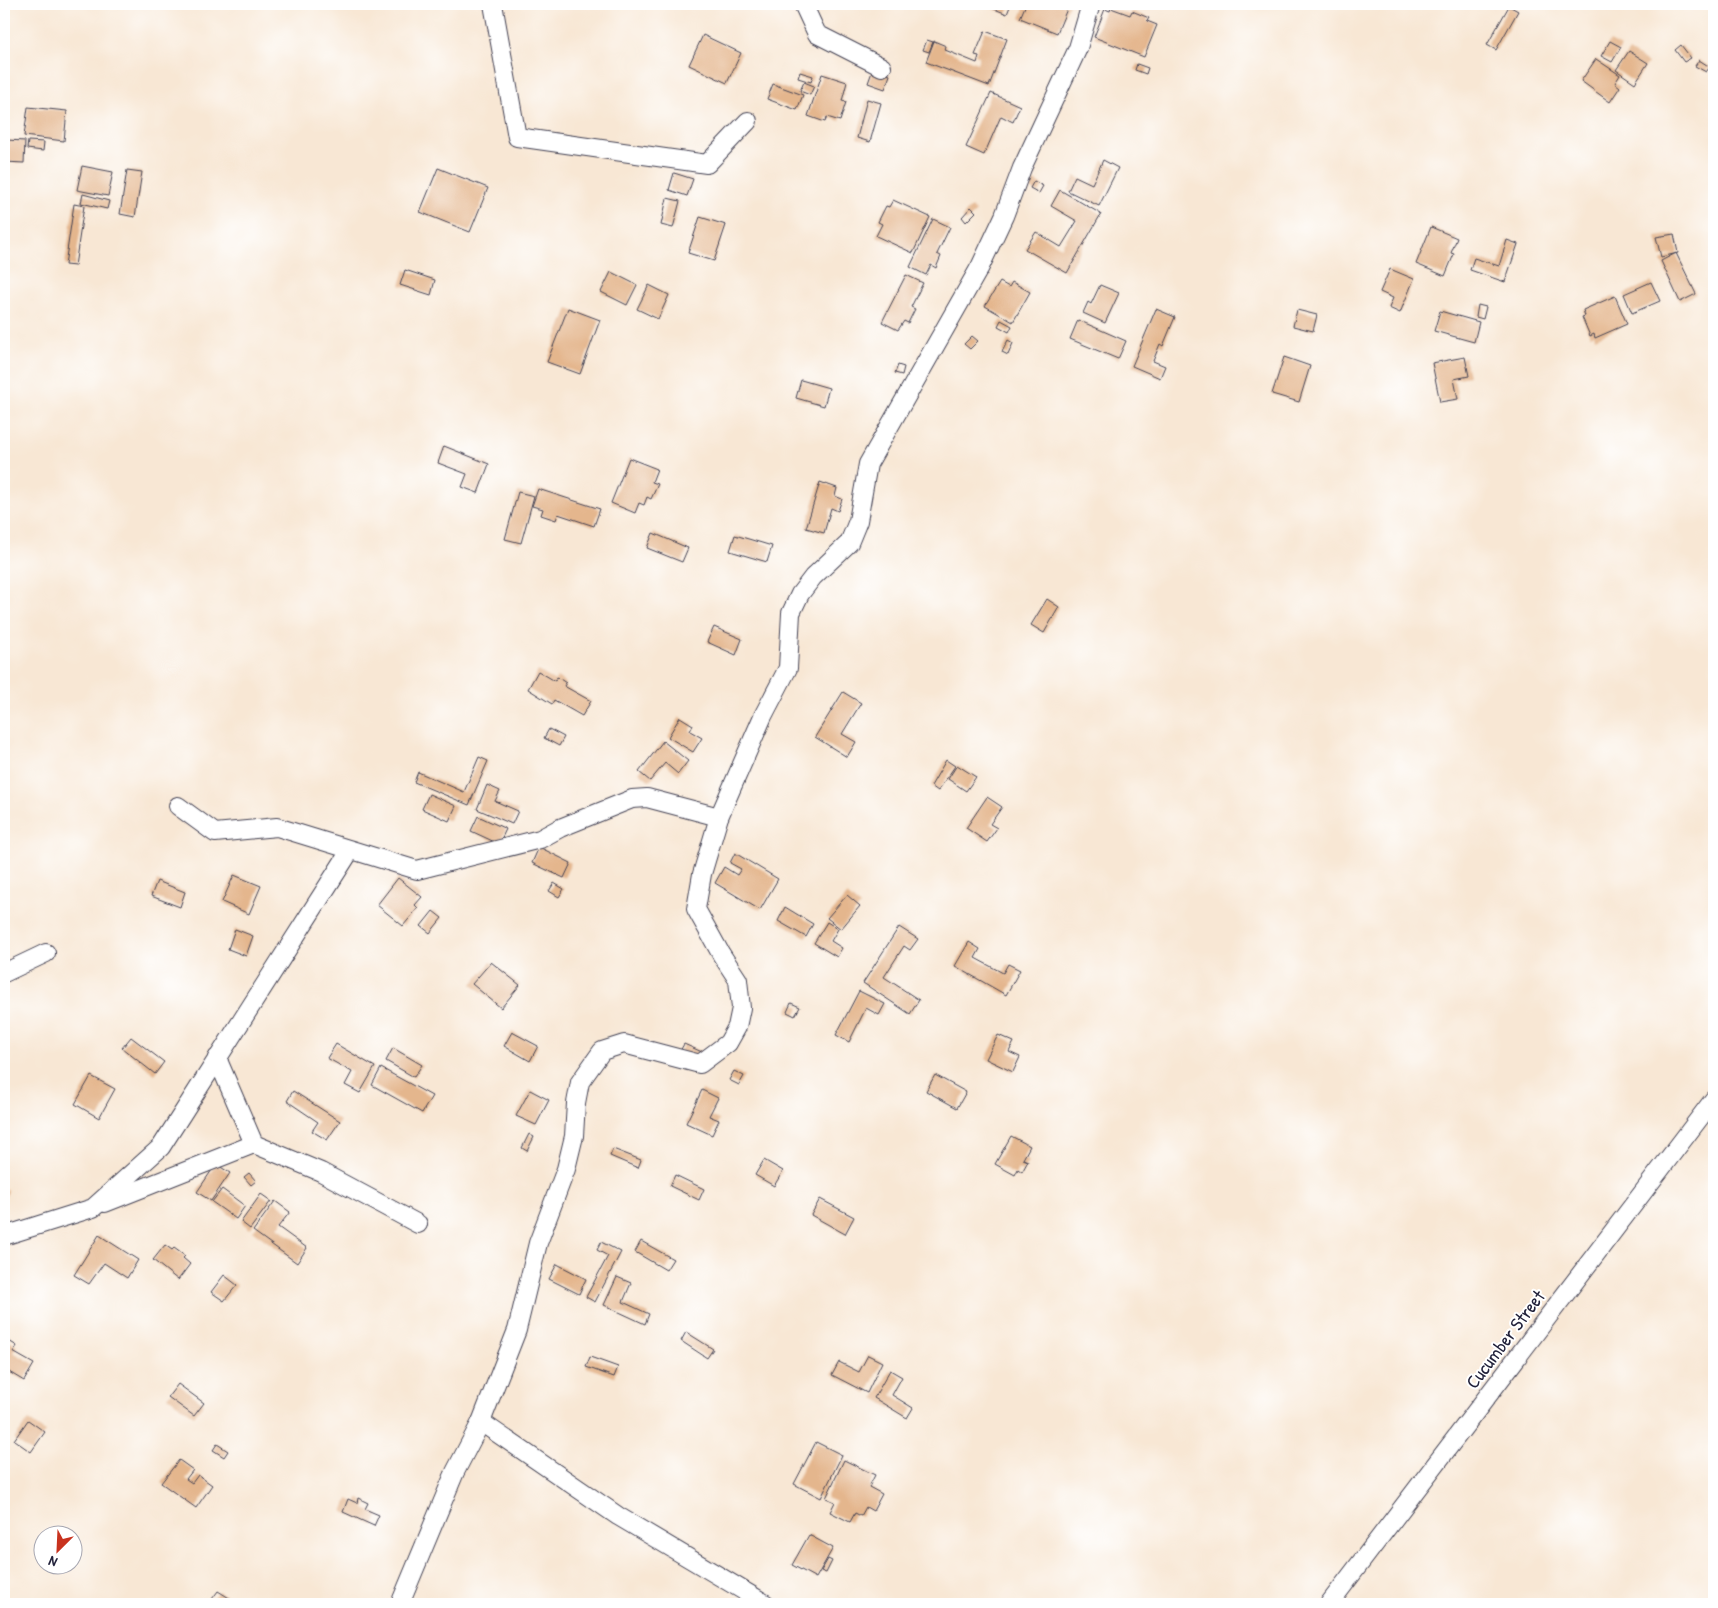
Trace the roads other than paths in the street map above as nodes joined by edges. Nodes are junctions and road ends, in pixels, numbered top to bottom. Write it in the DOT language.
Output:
graph roads {
  1 [pos="493,4"];
  2 [pos="803,4"];
  3 [pos="1091,4"];
  4 [pos="882,67"];
  5 [pos="748,121"];
  6 [pos="178,806"];
  7 [pos="719,817"];
  8 [pos="350,851"];
  9 [pos="46,953"];
  10 [pos="4,973"];
  11 [pos="217,1058"];
  12 [pos="1714,1099"];
  13 [pos="254,1144"];
  14 [pos="93,1208"];
  15 [pos="418,1224"];
  16 [pos="4,1236"];
  17 [pos="481,1422"];
  18 [pos="400,1604"];
  19 [pos="766,1604"];
  20 [pos="1329,1604"];
  1 -- 5 [label="street"];
  2 -- 4 [label="street"];
  3 -- 7 [label="street"];
  6 -- 8 [label="street"];
  7 -- 8 [label="street"];
  7 -- 17 [label="street"];
  8 -- 11 [label="street"];
  9 -- 10 [label="street"];
  11 -- 13 [label="street"];
  11 -- 14 [label="street"];
  12 -- 20 [label="street, Cucumber Street"];
  13 -- 14 [label="street"];
  13 -- 15 [label="street"];
  14 -- 16 [label="street"];
  17 -- 18 [label="street"];
  17 -- 19 [label="street"];
}
